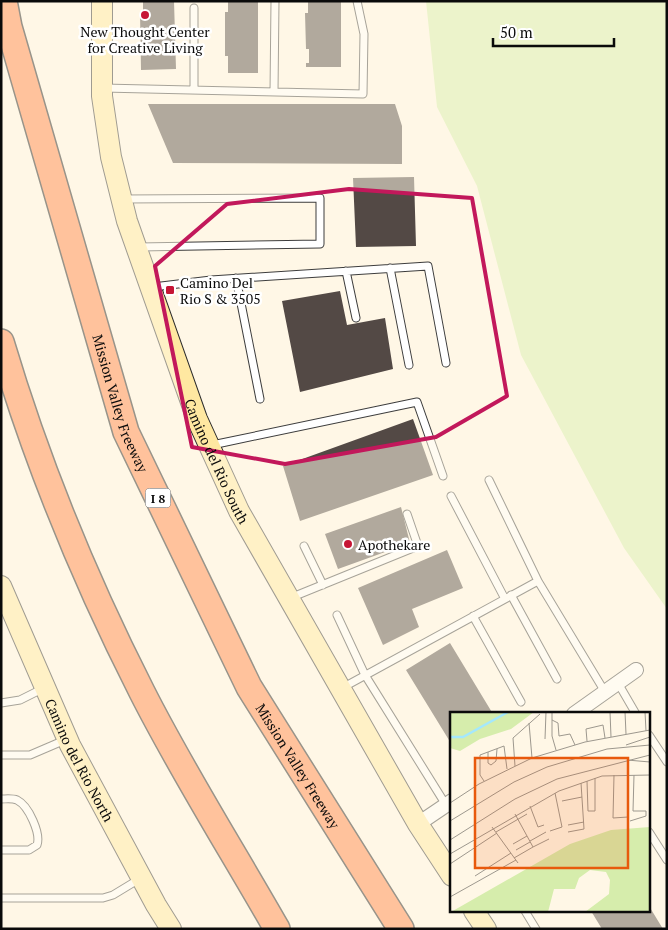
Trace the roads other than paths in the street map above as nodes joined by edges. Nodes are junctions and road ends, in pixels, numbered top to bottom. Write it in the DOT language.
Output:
graph roads {
  1 [pos="4,1"];
  2 [pos="16,1"];
  3 [pos="102,1"];
  4 [pos="275,1"];
  5 [pos="357,1"];
  6 [pos="194,8"];
  7 [pos="9,27"];
  8 [pos="102,88"];
  9 [pos="194,90"];
  10 [pos="274,92"];
  11 [pos="122,199"];
  12 [pos="136,248"];
  13 [pos="390,268"];
  14 [pos="346,271"];
  15 [pos="236,278"];
  16 [pos="150,287"];
  17 [pos="356,318"];
  18 [pos="1,342"];
  19 [pos="446,362"];
  20 [pos="409,365"];
  21 [pos="260,399"];
  22 [pos="209,446"];
  23 [pos="442,476"];
  24 [pos="489,480"];
  25 [pos="451,496"];
  26 [pos="407,514"];
  27 [pos="304,546"];
  28 [pos="538,581"];
  29 [pos="323,585"];
  30 [pos="1,587"];
  31 [pos="508,597"];
  32 [pos="290,599"];
  33 [pos="337,616"];
  34 [pos="473,616"];
  35 [pos="636,670"];
  36 [pos="365,675"];
  37 [pos="557,679"];
  38 [pos="618,683"];
  39 [pos="45,687"];
  40 [pos="341,688"];
  41 [pos="605,692"];
  42 [pos="521,702"];
  43 [pos="1,703"];
  44 [pos="577,712"];
  45 [pos="635,712"];
  46 [pos="650,736"];
  47 [pos="67,739"];
  48 [pos="1,755"];
  49 [pos="667,762"];
  50 [pos="1,799"];
  51 [pos="449,803"];
  52 [pos="418,824"];
  53 [pos="650,834"];
  54 [pos="1,850"];
  55 [pos="667,860"];
  56 [pos="450,873"];
  57 [pos="141,878"];
  58 [pos="1,898"];
  59 [pos="475,912"];
  60 [pos="526,912"];
  61 [pos="171,929"];
  62 [pos="277,929"];
  63 [pos="401,929"];
  64 [pos="486,929"];
  65 [pos="536,929"];
  1 -- 7 [label="highway, Mission Valley Freeway / I 8"];
  2 -- 7 [label="highway"];
  3 -- 8 [label="street, Camino del Rio South"];
  4 -- 10 [label="lane"];
  5 -- 10 [label="lane"];
  6 -- 9 [label="lane"];
  7 -- 63 [label="highway, Mission Valley Freeway / I 8"];
  8 -- 9 [label="lane"];
  8 -- 11 [label="street, Camino del Rio South"];
  9 -- 10 [label="lane"];
  11 -- 12 [label="street, Camino del Rio South"];
  11 -- 12 [label="lane"];
  12 -- 16 [label="street, Camino del Rio South"];
  13 -- 14 [label="lane"];
  13 -- 19 [label="lane"];
  13 -- 20 [label="lane"];
  14 -- 15 [label="lane"];
  14 -- 17 [label="lane"];
  15 -- 16 [label="lane"];
  15 -- 21 [label="lane"];
  16 -- 22 [label="street, Camino del Rio South"];
  18 -- 62 [label="highway"];
  22 -- 23 [label="lane"];
  22 -- 32 [label="street, Camino del Rio South"];
  24 -- 28 [label="lane"];
  25 -- 31 [label="lane"];
  26 -- 29 [label="lane"];
  27 -- 29 [label="lane"];
  28 -- 31 [label="lane"];
  28 -- 41 [label="lane"];
  29 -- 32 [label="lane"];
  30 -- 39 [label="street, Camino del Rio North"];
  31 -- 34 [label="lane"];
  31 -- 37 [label="lane"];
  32 -- 40 [label="street, Camino del Rio South"];
  33 -- 36 [label="lane"];
  34 -- 36 [label="lane"];
  34 -- 42 [label="lane"];
  35 -- 38 [label="street"];
  36 -- 40 [label="lane"];
  36 -- 51 [label="lane"];
  38 -- 41 [label="street"];
  38 -- 45 [label="lane"];
  39 -- 43 [label="lane"];
  39 -- 47 [label="street, Camino del Rio North"];
  40 -- 52 [label="street, Camino del Rio South"];
  41 -- 44 [label="street"];
  46 -- 49 [label="lane"];
  47 -- 48 [label="lane"];
  47 -- 57 [label="street, Camino del Rio North"];
  50 -- 54 [label="lane"];
  51 -- 52 [label="street"];
  52 -- 56 [label="street, Camino del Rio South"];
  53 -- 55 [label="lane"];
  57 -- 58 [label="lane"];
  57 -- 61 [label="street, Camino del Rio North"];
  59 -- 64 [label="street"];
  60 -- 65 [label="lane"];
}
